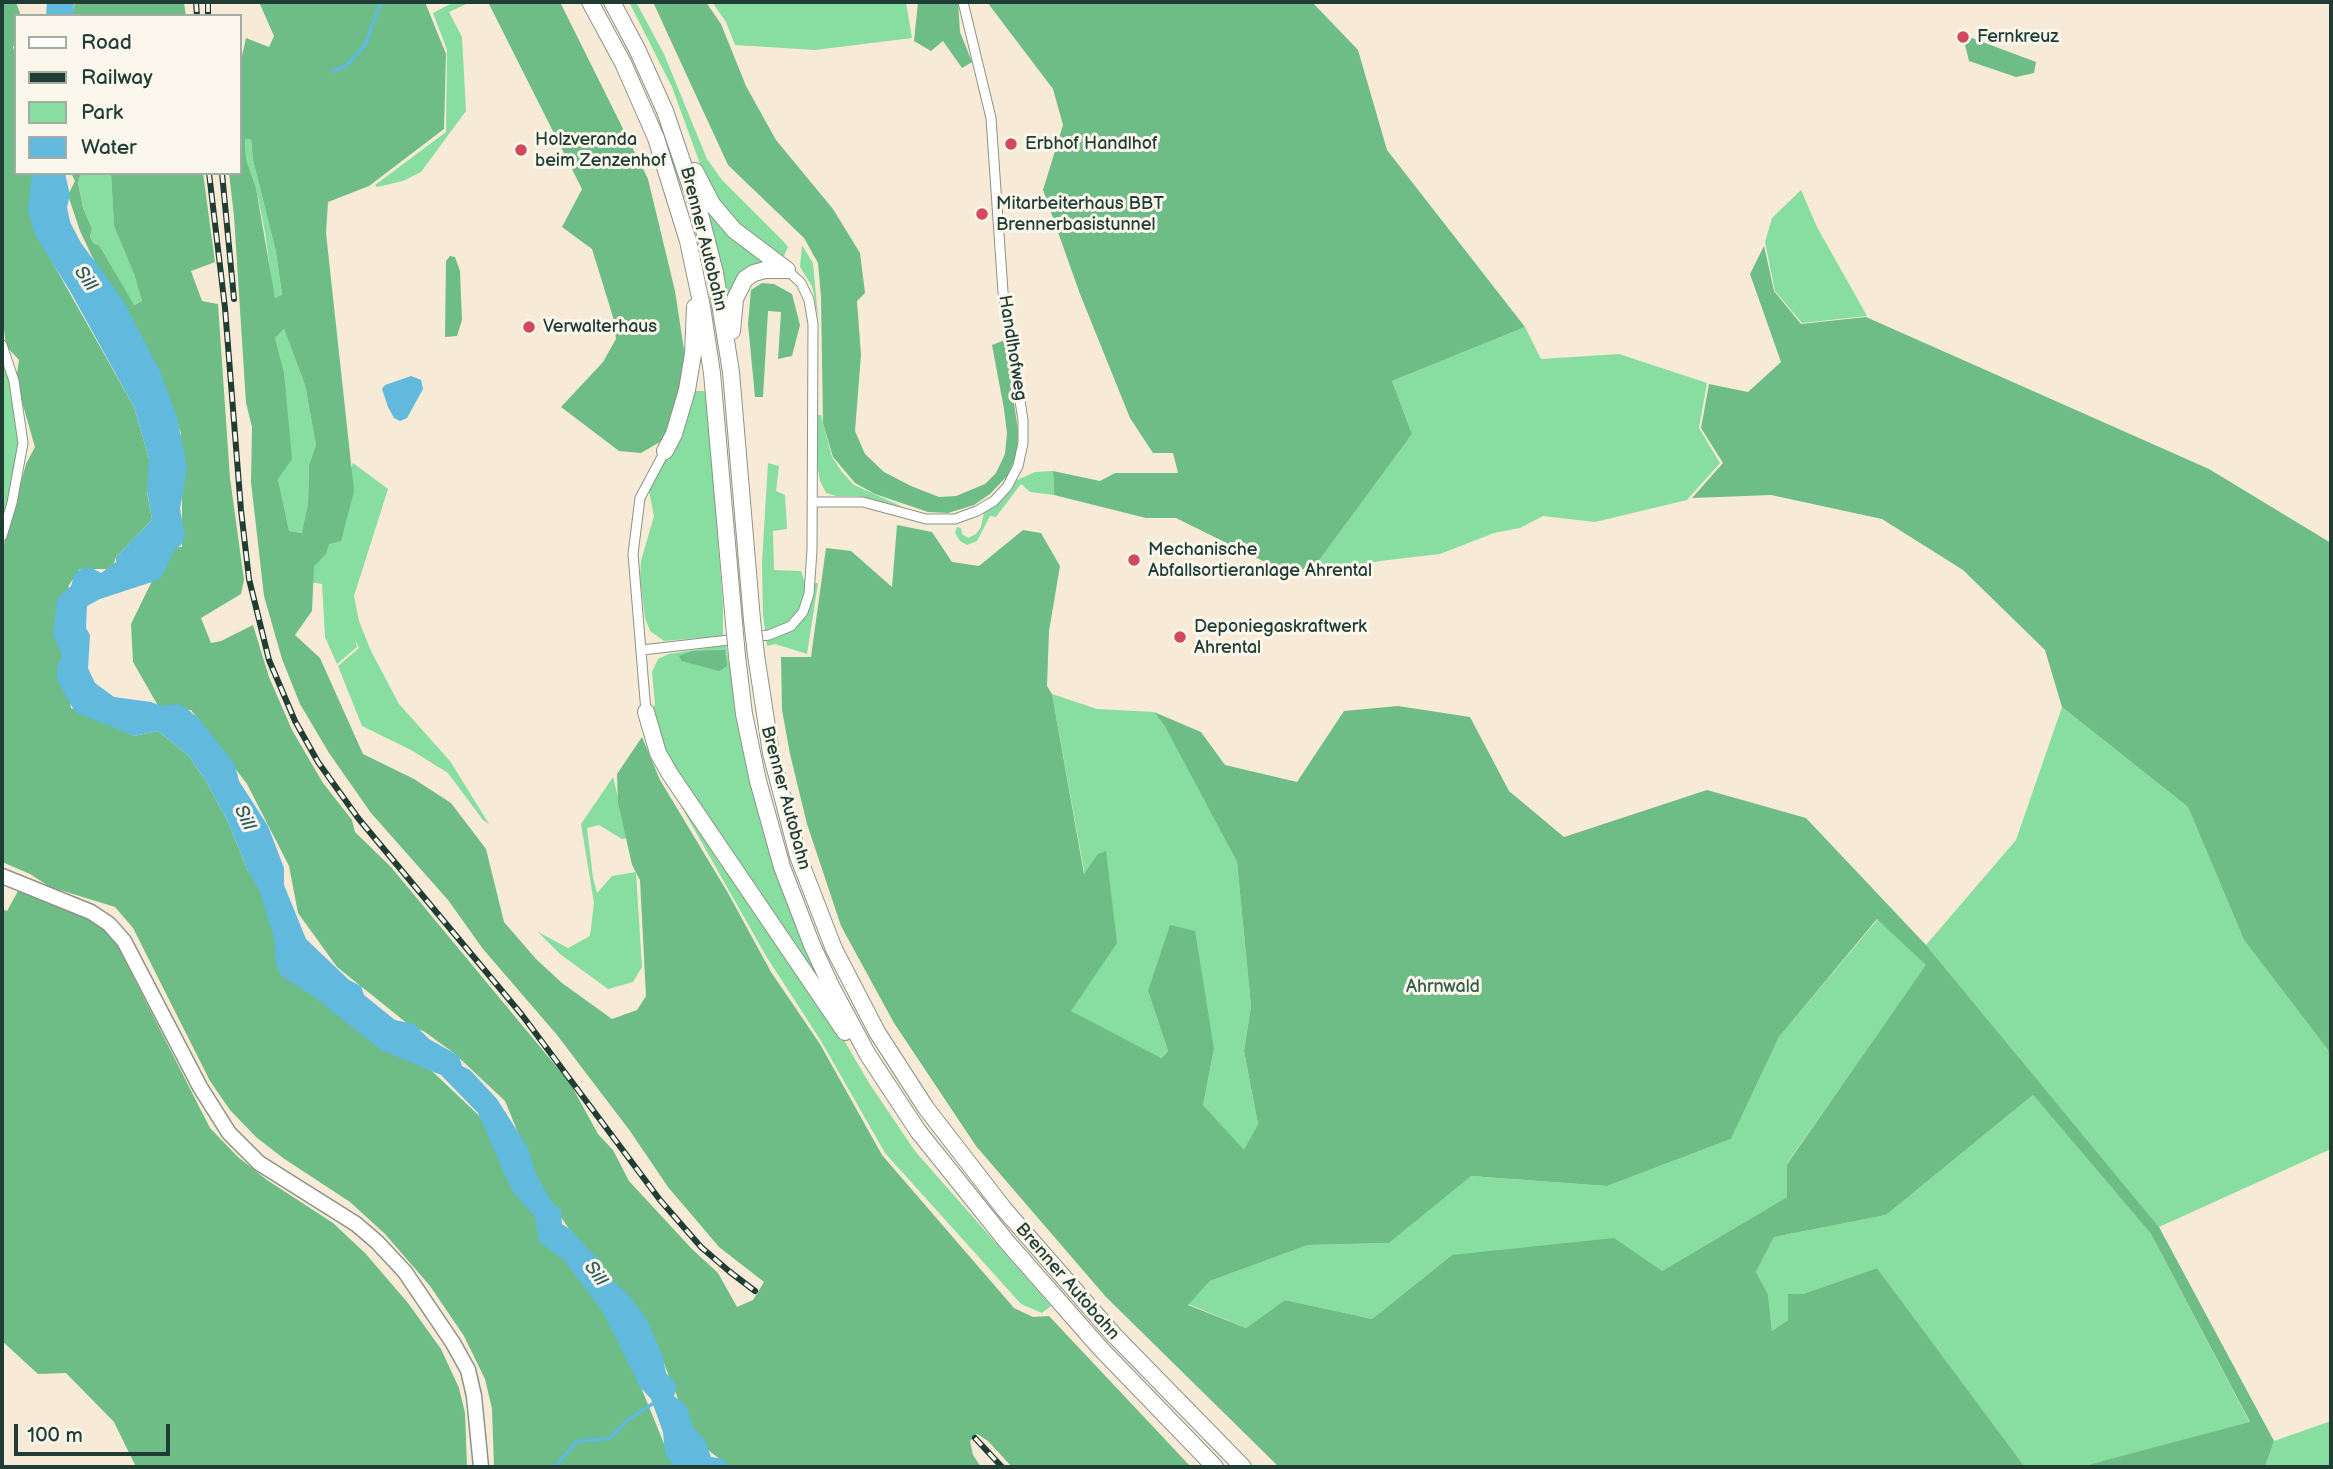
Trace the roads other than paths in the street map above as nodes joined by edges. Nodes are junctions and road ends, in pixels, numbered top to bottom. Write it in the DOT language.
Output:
graph roads {
  1 [pos="590,2"];
  2 [pos="612,2"];
  3 [pos="963,2"];
  4 [pos="665,111"];
  5 [pos="788,270"];
  6 [pos="695,273"];
  7 [pos="2,345"];
  8 [pos="730,358"];
  9 [pos="665,452"];
  10 [pos="812,502"];
  11 [pos="2,536"];
  12 [pos="642,650"];
  13 [pos="646,712"];
  14 [pos="2,876"];
  15 [pos="882,1077"];
  16 [pos="481,1467"];
  17 [pos="1215,1467"];
  18 [pos="1243,1467"];
  1 -- 6 [label="highway, Brenner Autobahn"];
  2 -- 4 [label="highway, Brenner Autobahn"];
  3 -- 10 [label="street, Handlhofweg"];
  4 -- 5 [label="highway"];
  4 -- 8 [label="highway, Brenner Autobahn"];
  5 -- 8 [label="highway"];
  5 -- 10 [label="street"];
  6 -- 9 [label="highway"];
  6 -- 15 [label="highway, Brenner Autobahn, bridge"];
  7 -- 11 [label="street"];
  8 -- 18 [label="highway, Brenner Autobahn, bridge"];
  9 -- 12 [label="street"];
  10 -- 12 [label="street"];
  12 -- 13 [label="street"];
  13 -- 15 [label="highway"];
  14 -- 16 [label="main road"];
  15 -- 17 [label="highway, Brenner Autobahn"];
}
